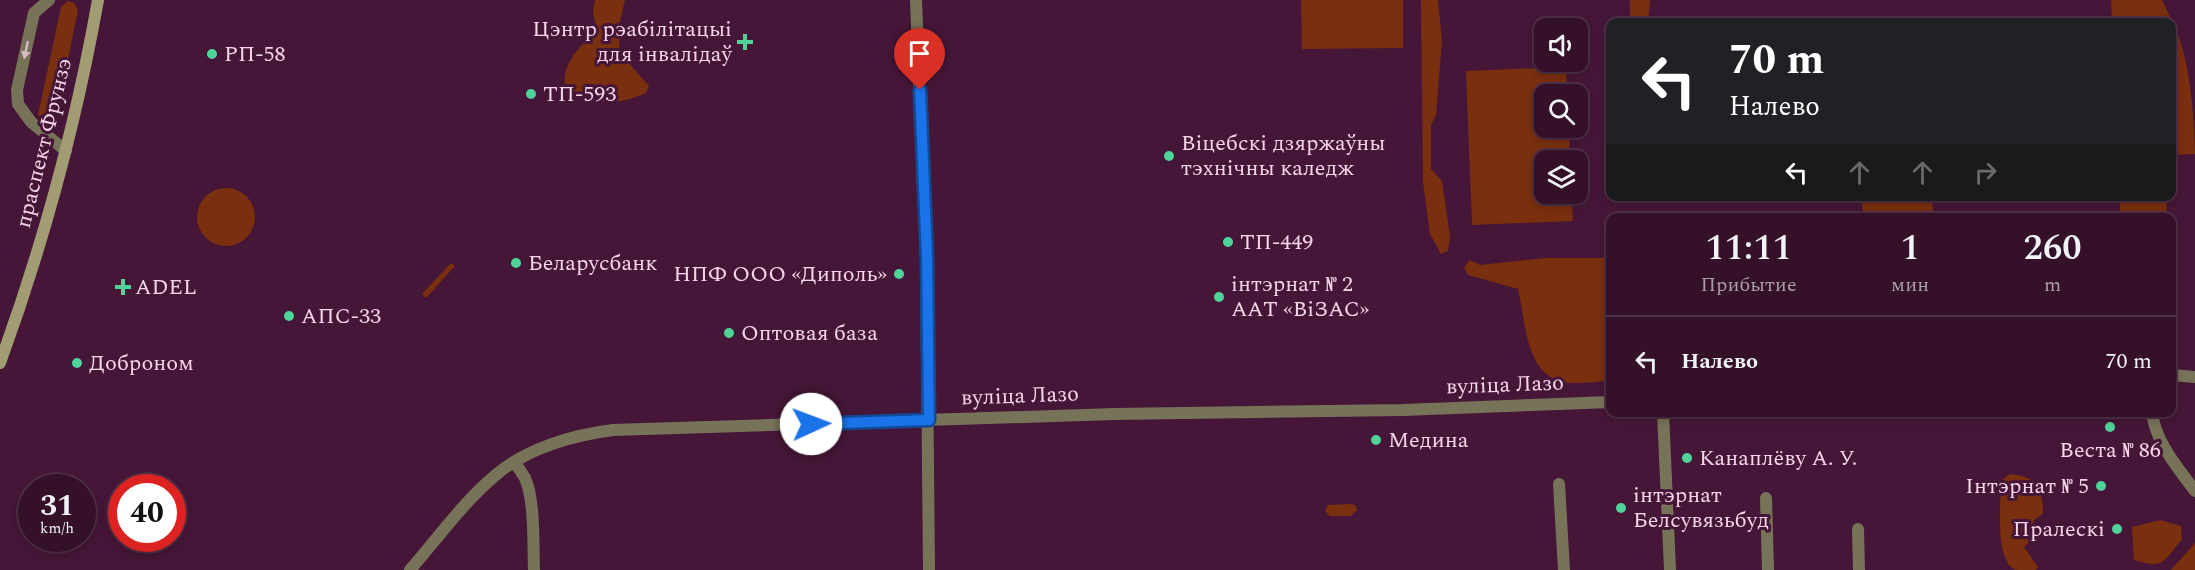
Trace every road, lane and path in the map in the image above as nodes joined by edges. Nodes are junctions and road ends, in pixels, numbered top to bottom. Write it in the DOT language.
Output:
graph roads {
  1 [pos="49,0"];
  2 [pos="98,0"];
  3 [pos="916,0"];
  4 [pos="66,151"];
  5 [pos="0,363"];
  6 [pos="2176,375"];
  7 [pos="2195,377"];
  8 [pos="1606,402"];
  9 [pos="1663,417"];
  10 [pos="2152,417"];
  11 [pos="929,420"];
  12 [pos="514,462"];
  13 [pos="1559,484"];
  14 [pos="2195,491"];
  15 [pos="1766,498"];
  16 [pos="1858,530"];
  17 [pos="410,570"];
  18 [pos="534,570"];
  19 [pos="929,570"];
  20 [pos="1564,570"];
  21 [pos="1670,570"];
  22 [pos="1768,570"];
  23 [pos="1859,570"];
  1 -- 4 [label="street, one-way"];
  2 -- 4 [label="main road, праспект Фрунзэ"];
  3 -- 11 [label="street"];
  4 -- 5 [label="main road, праспект Фрунзэ"];
  6 -- 7 [label="street"];
  8 -- 11 [label="street, вуліца Лазо"];
  9 -- 21 [label="street"];
  10 -- 14 [label="street"];
  11 -- 12 [label="street, вуліца Лазо"];
  11 -- 19 [label="street"];
  12 -- 17 [label="street, вуліца Лазо"];
  12 -- 18 [label="street"];
  13 -- 20 [label="street"];
  15 -- 22 [label="street"];
  16 -- 23 [label="street"];
}
